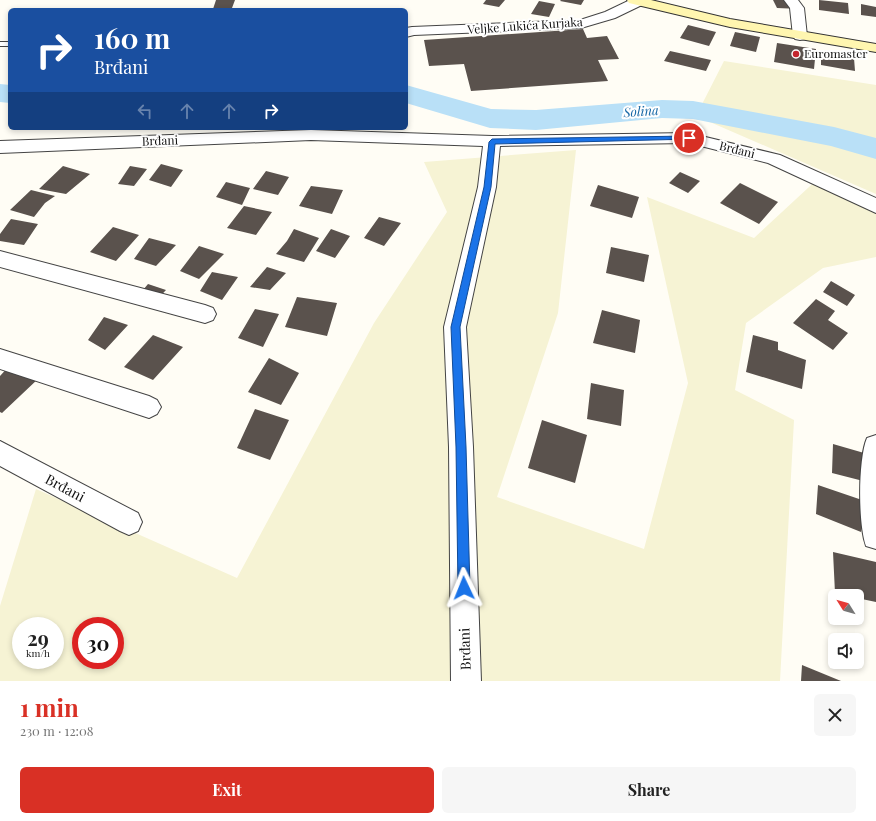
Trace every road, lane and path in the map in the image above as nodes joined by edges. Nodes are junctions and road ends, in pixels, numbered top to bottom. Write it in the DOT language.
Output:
graph roads {
  1 [pos="791,0"];
  2 [pos="636,1"];
  3 [pos="408,31"];
  4 [pos="800,36"];
  5 [pos="876,48"];
  6 [pos="312,132"];
  7 [pos="492,142"];
  8 [pos="5,147"];
  9 [pos="0,164"];
  10 [pos="876,206"];
  11 [pos="0,259"];
  12 [pos="205,314"];
  13 [pos="0,360"];
  14 [pos="150,407"];
  15 [pos="876,446"];
  16 [pos="0,453"];
  17 [pos="129,522"];
  18 [pos="876,536"];
  19 [pos="466,681"];
  1 -- 4 [label="street"];
  2 -- 3 [label="street, Veljke Lukića Kurjaka"];
  2 -- 4 [label="main road, Veljke Lukića Kurjaka"];
  4 -- 5 [label="main road, Veljke Lukića Kurjaka"];
  6 -- 7 [label="street, Brđani"];
  6 -- 8 [label="street, Brđani"];
  7 -- 10 [label="street, Brđani"];
  7 -- 19 [label="street, Brđani"];
  8 -- 9 [label="street, Brđani"];
  11 -- 12 [label="street"];
  13 -- 14 [label="street"];
  15 -- 18 [label="street"];
  16 -- 17 [label="street, Brđani"];
}
